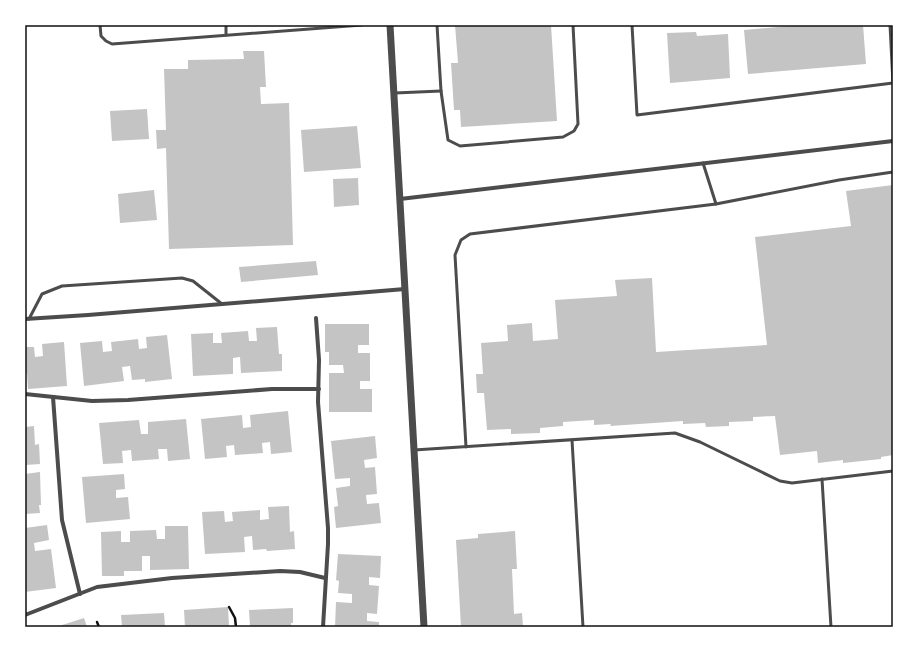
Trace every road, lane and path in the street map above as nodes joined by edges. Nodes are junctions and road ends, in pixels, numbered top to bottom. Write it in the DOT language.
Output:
graph roads {
  1 [pos="100,25"];
  2 [pos="226,25"];
  3 [pos="362,25"];
  4 [pos="390,25"];
  5 [pos="437,25"];
  6 [pos="573,25"];
  7 [pos="632,25"];
  8 [pos="890,25"];
  9 [pos="226,35"];
  10 [pos="893,83"];
  11 [pos="441,91"];
  12 [pos="394,93"];
  13 [pos="893,141"];
  14 [pos="703,163"];
  15 [pos="893,172"];
  16 [pos="400,200"];
  17 [pos="716,204"];
  18 [pos="405,289"];
  19 [pos="222,304"];
  20 [pos="316,318"];
  21 [pos="27,319"];
  22 [pos="319,389"];
  23 [pos="25,394"];
  24 [pos="53,397"];
  25 [pos="572,440"];
  26 [pos="466,447"];
  27 [pos="414,450"];
  28 [pos="893,471"];
  29 [pos="822,479"];
  30 [pos="325,578"];
  31 [pos="80,594"];
  32 [pos="229,607"];
  33 [pos="25,615"];
  34 [pos="97,622"];
  35 [pos="99,627"];
  36 [pos="236,627"];
  37 [pos="323,627"];
  38 [pos="424,627"];
  39 [pos="583,627"];
  40 [pos="831,627"];
  1 -- 9 [label="lane"];
  2 -- 9 [label="lane"];
  3 -- 9 [label="lane"];
  4 -- 12 [label="street"];
  5 -- 11 [label="lane"];
  6 -- 11 [label="lane"];
  7 -- 10 [label="lane"];
  8 -- 10 [label="lane"];
  11 -- 12 [label="lane"];
  12 -- 16 [label="street"];
  13 -- 14 [label="street"];
  14 -- 16 [label="street"];
  14 -- 17 [label="lane"];
  15 -- 17 [label="lane"];
  16 -- 18 [label="street"];
  17 -- 26 [label="lane"];
  18 -- 19 [label="street"];
  18 -- 27 [label="street"];
  19 -- 21 [label="street"];
  19 -- 21 [label="lane"];
  20 -- 22 [label="street"];
  22 -- 24 [label="street"];
  22 -- 30 [label="street"];
  23 -- 24 [label="street"];
  24 -- 31 [label="street"];
  25 -- 26 [label="lane"];
  25 -- 29 [label="lane"];
  25 -- 39 [label="lane"];
  26 -- 27 [label="lane"];
  27 -- 38 [label="street"];
  28 -- 29 [label="lane"];
  29 -- 40 [label="lane"];
  30 -- 31 [label="street"];
  30 -- 37 [label="street"];
  31 -- 33 [label="street"];
  32 -- 36 [label="path"];
  34 -- 35 [label="path"];
}
